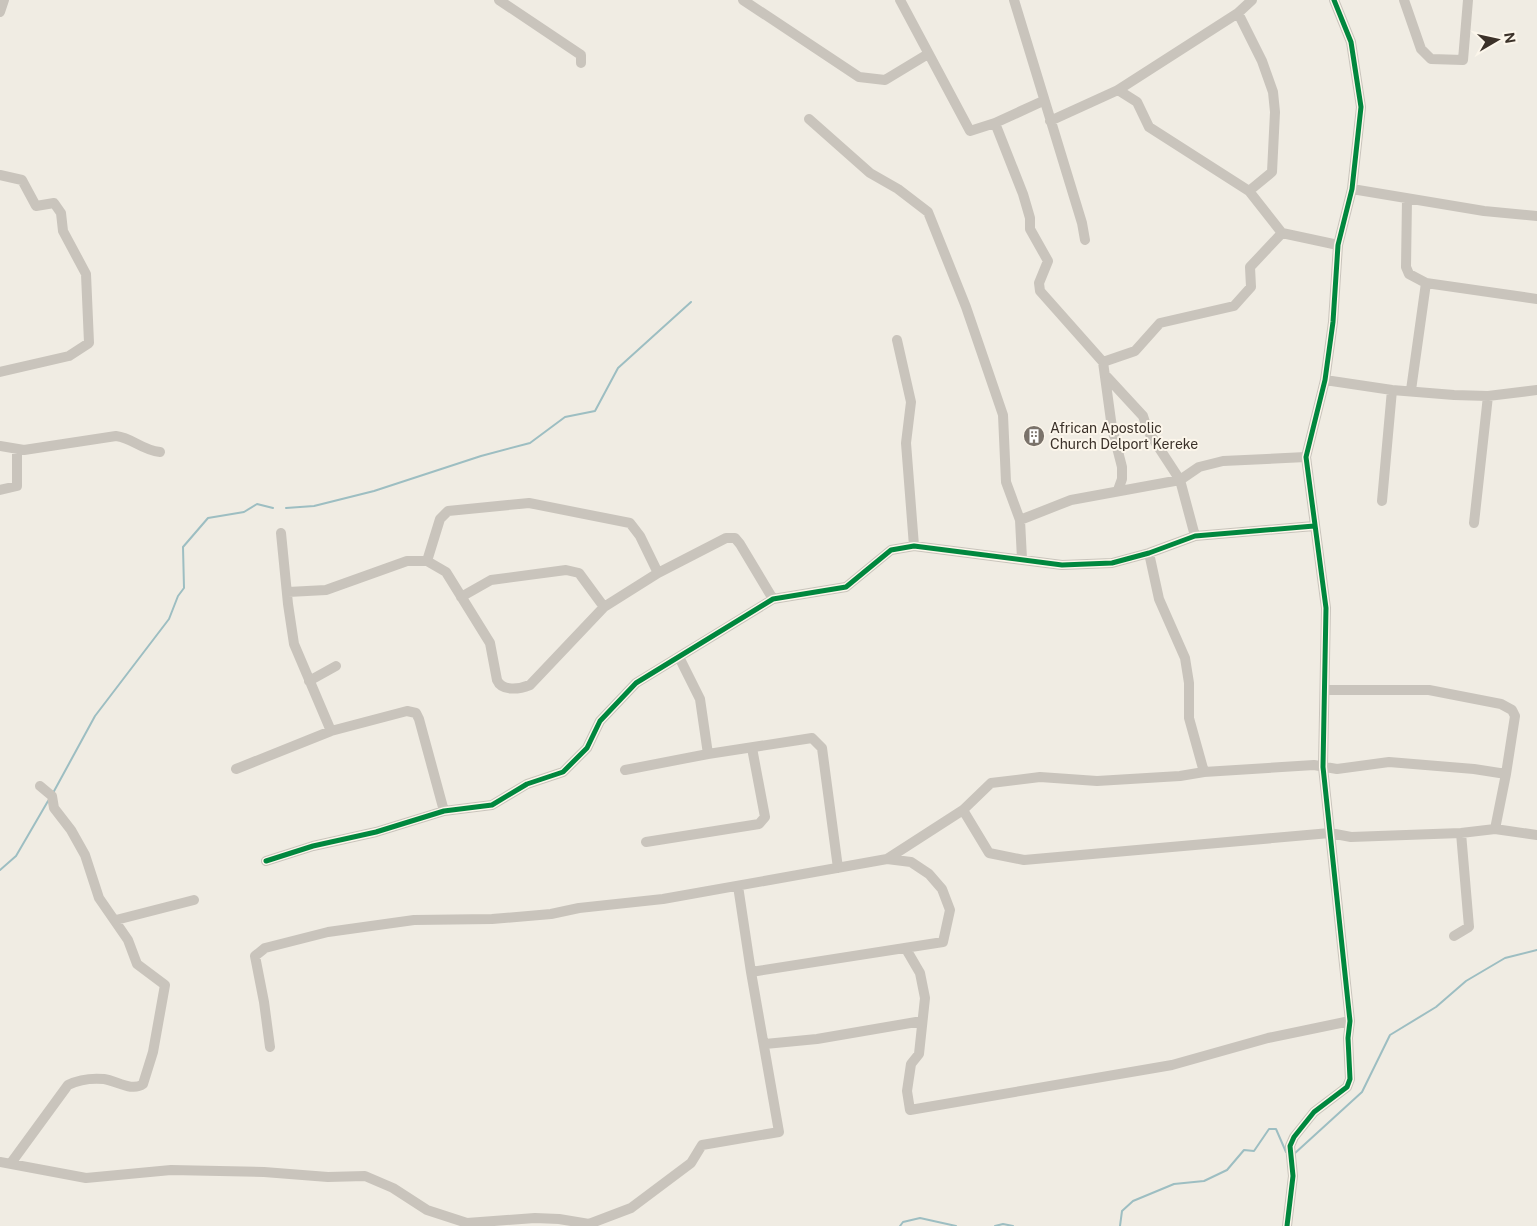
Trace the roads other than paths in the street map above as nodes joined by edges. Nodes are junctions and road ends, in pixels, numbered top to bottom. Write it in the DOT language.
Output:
graph roads {
  1 [pos="4,0"];
  2 [pos="499,0"];
  3 [pos="743,0"];
  4 [pos="900,0"];
  5 [pos="1014,0"];
  6 [pos="1252,0"];
  7 [pos="1334,0"];
  8 [pos="1404,0"];
  9 [pos="1468,0"];
  10 [pos="0,12"];
  11 [pos="1238,13"];
  12 [pos="928,54"];
  13 [pos="581,63"];
  14 [pos="1118,90"];
  15 [pos="1043,100"];
  16 [pos="809,119"];
  17 [pos="1050,121"];
  18 [pos="995,123"];
  19 [pos="0,175"];
  20 [pos="1352,189"];
  21 [pos="1249,191"];
  22 [pos="1407,199"];
  23 [pos="1537,216"];
  24 [pos="1282,233"];
  25 [pos="1084,240"];
  26 [pos="1338,245"];
  27 [pos="1426,283"];
  28 [pos="1537,299"];
  29 [pos="897,340"];
  30 [pos="1103,362"];
  31 [pos="0,372"];
  32 [pos="1107,377"];
  33 [pos="1325,380"];
  34 [pos="1392,390"];
  35 [pos="1411,390"];
  36 [pos="1537,390"];
  37 [pos="1488,396"];
  38 [pos="0,446"];
  39 [pos="17,450"];
  40 [pos="160,452"];
  41 [pos="1306,457"];
  42 [pos="1180,480"];
  43 [pos="0,490"];
  44 [pos="1118,490"];
  45 [pos="1382,500"];
  46 [pos="1020,520"];
  47 [pos="1474,524"];
  48 [pos="1314,526"];
  49 [pos="281,533"];
  50 [pos="1195,536"];
  51 [pos="914,546"];
  52 [pos="1149,553"];
  53 [pos="1022,559"];
  54 [pos="427,561"];
  55 [pos="658,573"];
  56 [pos="288,592"];
  57 [pos="461,597"];
  58 [pos="773,599"];
  59 [pos="604,608"];
  60 [pos="679,656"];
  61 [pos="336,666"];
  62 [pos="309,681"];
  63 [pos="1326,690"];
  64 [pos="331,732"];
  65 [pos="752,748"];
  66 [pos="708,754"];
  67 [pos="1323,767"];
  68 [pos="236,769"];
  69 [pos="626,770"];
  70 [pos="1204,772"];
  71 [pos="1506,774"];
  72 [pos="40,786"];
  73 [pos="963,810"];
  74 [pos="444,811"];
  75 [pos="1495,828"];
  76 [pos="1461,833"];
  77 [pos="1330,834"];
  78 [pos="1537,834"];
  79 [pos="646,842"];
  80 [pos="887,859"];
  81 [pos="266,861"];
  82 [pos="838,868"];
  83 [pos="738,886"];
  84 [pos="194,900"];
  85 [pos="116,920"];
  86 [pos="1454,936"];
  87 [pos="906,949"];
  88 [pos="751,972"];
  89 [pos="922,1021"];
  90 [pos="1350,1021"];
  91 [pos="765,1044"];
  92 [pos="270,1047"];
  93 [pos="0,1162"];
  94 [pos="11,1163"];
  95 [pos="1287,1226"];
  1 -- 10 [label="street"];
  2 -- 13 [label="street"];
  3 -- 12 [label="street"];
  4 -- 12 [label="street"];
  5 -- 15 [label="street"];
  6 -- 11 [label="street"];
  7 -- 20 [label="street"];
  8 -- 9 [label="street"];
  11 -- 14 [label="street"];
  11 -- 21 [label="street"];
  12 -- 18 [label="street"];
  14 -- 17 [label="street"];
  14 -- 21 [label="street"];
  15 -- 17 [label="street"];
  15 -- 18 [label="street"];
  16 -- 46 [label="street"];
  17 -- 25 [label="street"];
  18 -- 30 [label="street"];
  19 -- 31 [label="street"];
  20 -- 22 [label="street"];
  20 -- 26 [label="street"];
  21 -- 24 [label="street"];
  22 -- 23 [label="street"];
  22 -- 27 [label="street"];
  24 -- 26 [label="street"];
  24 -- 30 [label="street"];
  26 -- 33 [label="street"];
  27 -- 28 [label="street"];
  27 -- 35 [label="street"];
  29 -- 51 [label="street"];
  30 -- 32 [label="street"];
  32 -- 42 [label="street"];
  32 -- 44 [label="street"];
  33 -- 34 [label="street"];
  33 -- 41 [label="street"];
  34 -- 35 [label="street"];
  34 -- 45 [label="street"];
  35 -- 37 [label="street"];
  36 -- 37 [label="street"];
  37 -- 47 [label="street"];
  38 -- 39 [label="street"];
  39 -- 40 [label="street"];
  39 -- 43 [label="street"];
  41 -- 42 [label="street"];
  41 -- 48 [label="street"];
  42 -- 44 [label="street"];
  42 -- 50 [label="street"];
  44 -- 46 [label="street"];
  46 -- 53 [label="street"];
  48 -- 50 [label="street"];
  48 -- 63 [label="street"];
  49 -- 56 [label="street"];
  50 -- 52 [label="street"];
  51 -- 53 [label="street"];
  51 -- 58 [label="street"];
  52 -- 53 [label="street"];
  52 -- 70 [label="street"];
  54 -- 55 [label="street"];
  54 -- 56 [label="street"];
  54 -- 57 [label="street"];
  55 -- 58 [label="street"];
  55 -- 59 [label="street"];
  56 -- 62 [label="street"];
  57 -- 59 [label="street"];
  57 -- 59 [label="street"];
  58 -- 60 [label="street"];
  60 -- 66 [label="street"];
  60 -- 74 [label="street"];
  61 -- 62 [label="street"];
  62 -- 64 [label="street"];
  63 -- 67 [label="street"];
  63 -- 71 [label="street"];
  64 -- 68 [label="street"];
  64 -- 74 [label="street"];
  65 -- 66 [label="street"];
  65 -- 79 [label="street"];
  65 -- 82 [label="street"];
  66 -- 69 [label="street"];
  67 -- 70 [label="street"];
  67 -- 71 [label="street"];
  67 -- 77 [label="street"];
  70 -- 73 [label="street"];
  71 -- 75 [label="street"];
  72 -- 85 [label="street"];
  73 -- 77 [label="street"];
  73 -- 80 [label="street"];
  74 -- 81 [label="street"];
  75 -- 76 [label="street"];
  75 -- 78 [label="street"];
  76 -- 77 [label="street"];
  76 -- 86 [label="street"];
  77 -- 90 [label="street"];
  80 -- 82 [label="street"];
  80 -- 87 [label="street"];
  82 -- 83 [label="street"];
  83 -- 88 [label="street"];
  83 -- 92 [label="street"];
  84 -- 85 [label="street"];
  85 -- 94 [label="street"];
  87 -- 88 [label="street"];
  87 -- 89 [label="street"];
  88 -- 91 [label="street"];
  89 -- 90 [label="street"];
  89 -- 91 [label="street"];
  90 -- 95 [label="street"];
  91 -- 94 [label="street"];
  93 -- 94 [label="street"];
}
